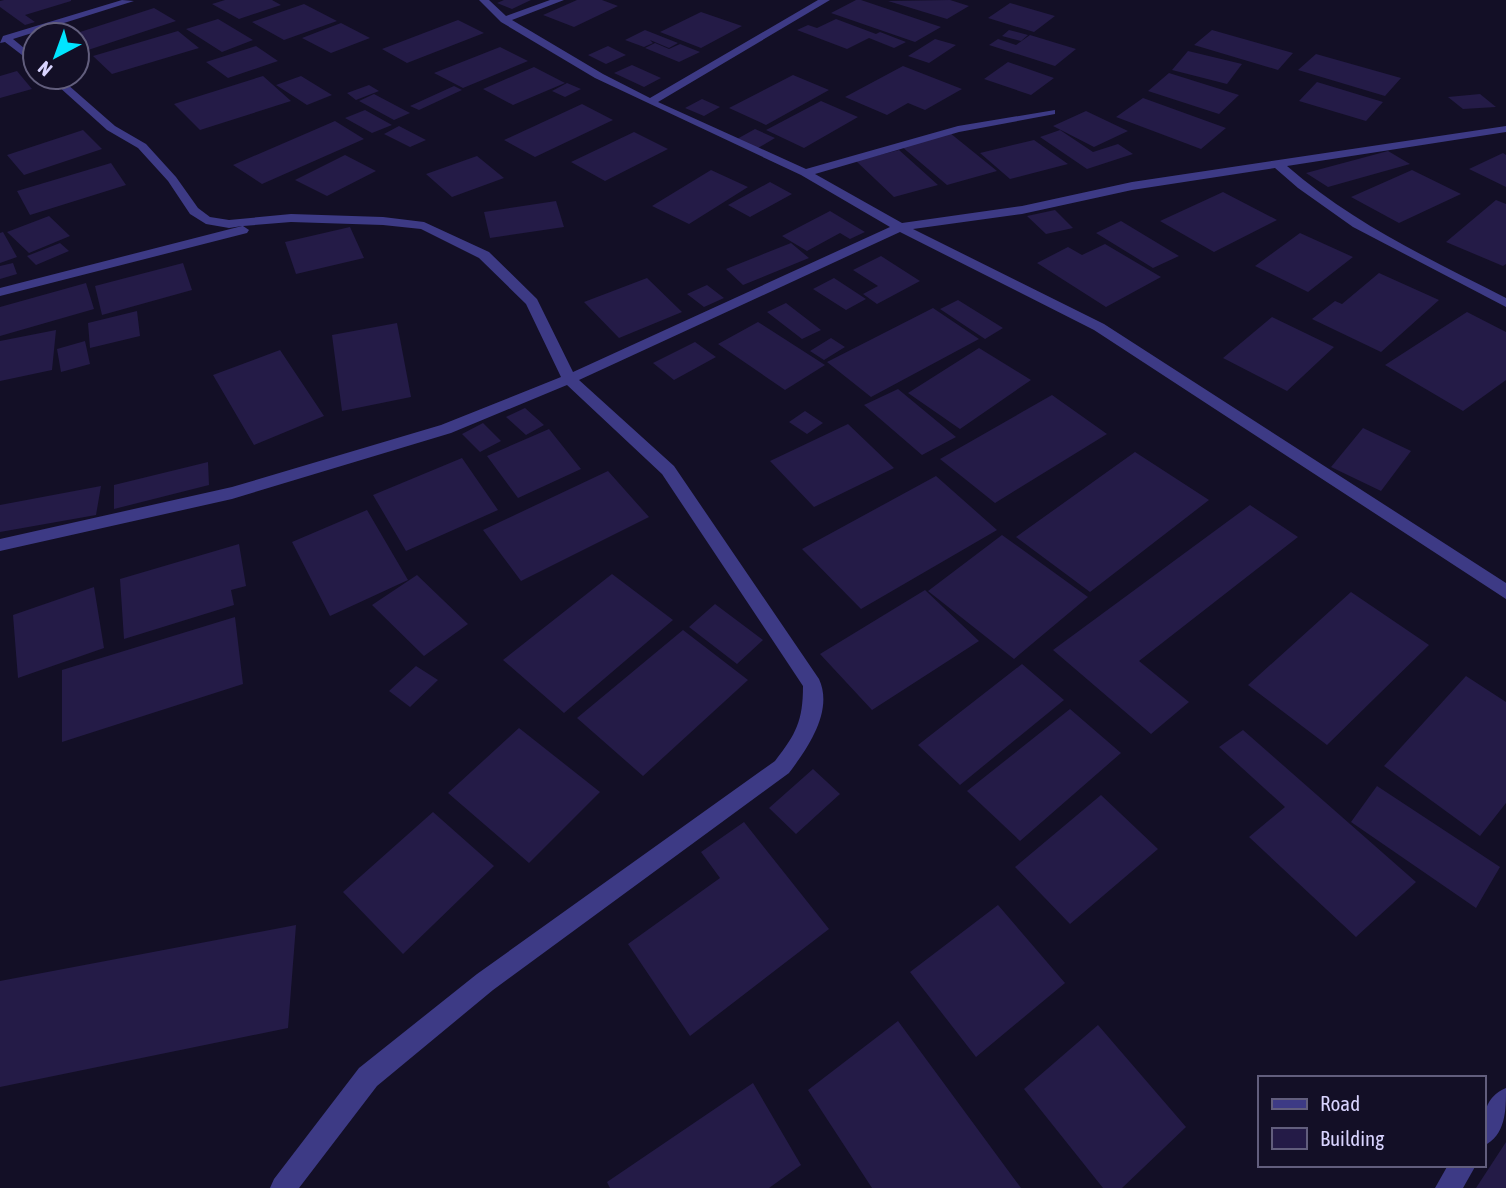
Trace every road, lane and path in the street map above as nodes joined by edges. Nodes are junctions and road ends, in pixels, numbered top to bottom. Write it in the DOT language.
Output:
graph roads {
  1 [pos="484,0"];
  2 [pos="559,0"];
  3 [pos="825,0"];
  4 [pos="129,1"];
  5 [pos="505,20"];
  6 [pos="3,39"];
  7 [pos="21,52"];
  8 [pos="69,91"];
  9 [pos="650,102"];
  10 [pos="1051,112"];
  11 [pos="1506,129"];
  12 [pos="1278,164"];
  13 [pos="804,173"];
  14 [pos="291,218"];
  15 [pos="900,227"];
  16 [pos="0,292"];
  17 [pos="1506,303"];
  18 [pos="569,379"];
  19 [pos="0,545"];
  20 [pos="1506,592"];
  21 [pos="1506,1100"];
  22 [pos="1485,1131"];
  23 [pos="1462,1167"];
  24 [pos="283,1188"];
  25 [pos="1448,1188"];
  1 -- 5 [label="street"];
  2 -- 5 [label="street"];
  3 -- 9 [label="street"];
  4 -- 6 [label="street"];
  5 -- 9 [label="street"];
  6 -- 7 [label="street"];
  8 -- 14 [label="street"];
  9 -- 13 [label="street"];
  10 -- 13 [label="street"];
  11 -- 12 [label="street"];
  12 -- 15 [label="street"];
  12 -- 17 [label="street"];
  13 -- 15 [label="street"];
  14 -- 16 [label="street"];
  14 -- 18 [label="street"];
  15 -- 18 [label="street"];
  15 -- 20 [label="street"];
  18 -- 19 [label="street"];
  18 -- 24 [label="street"];
  21 -- 22 [label="street"];
  23 -- 25 [label="street"];
}
